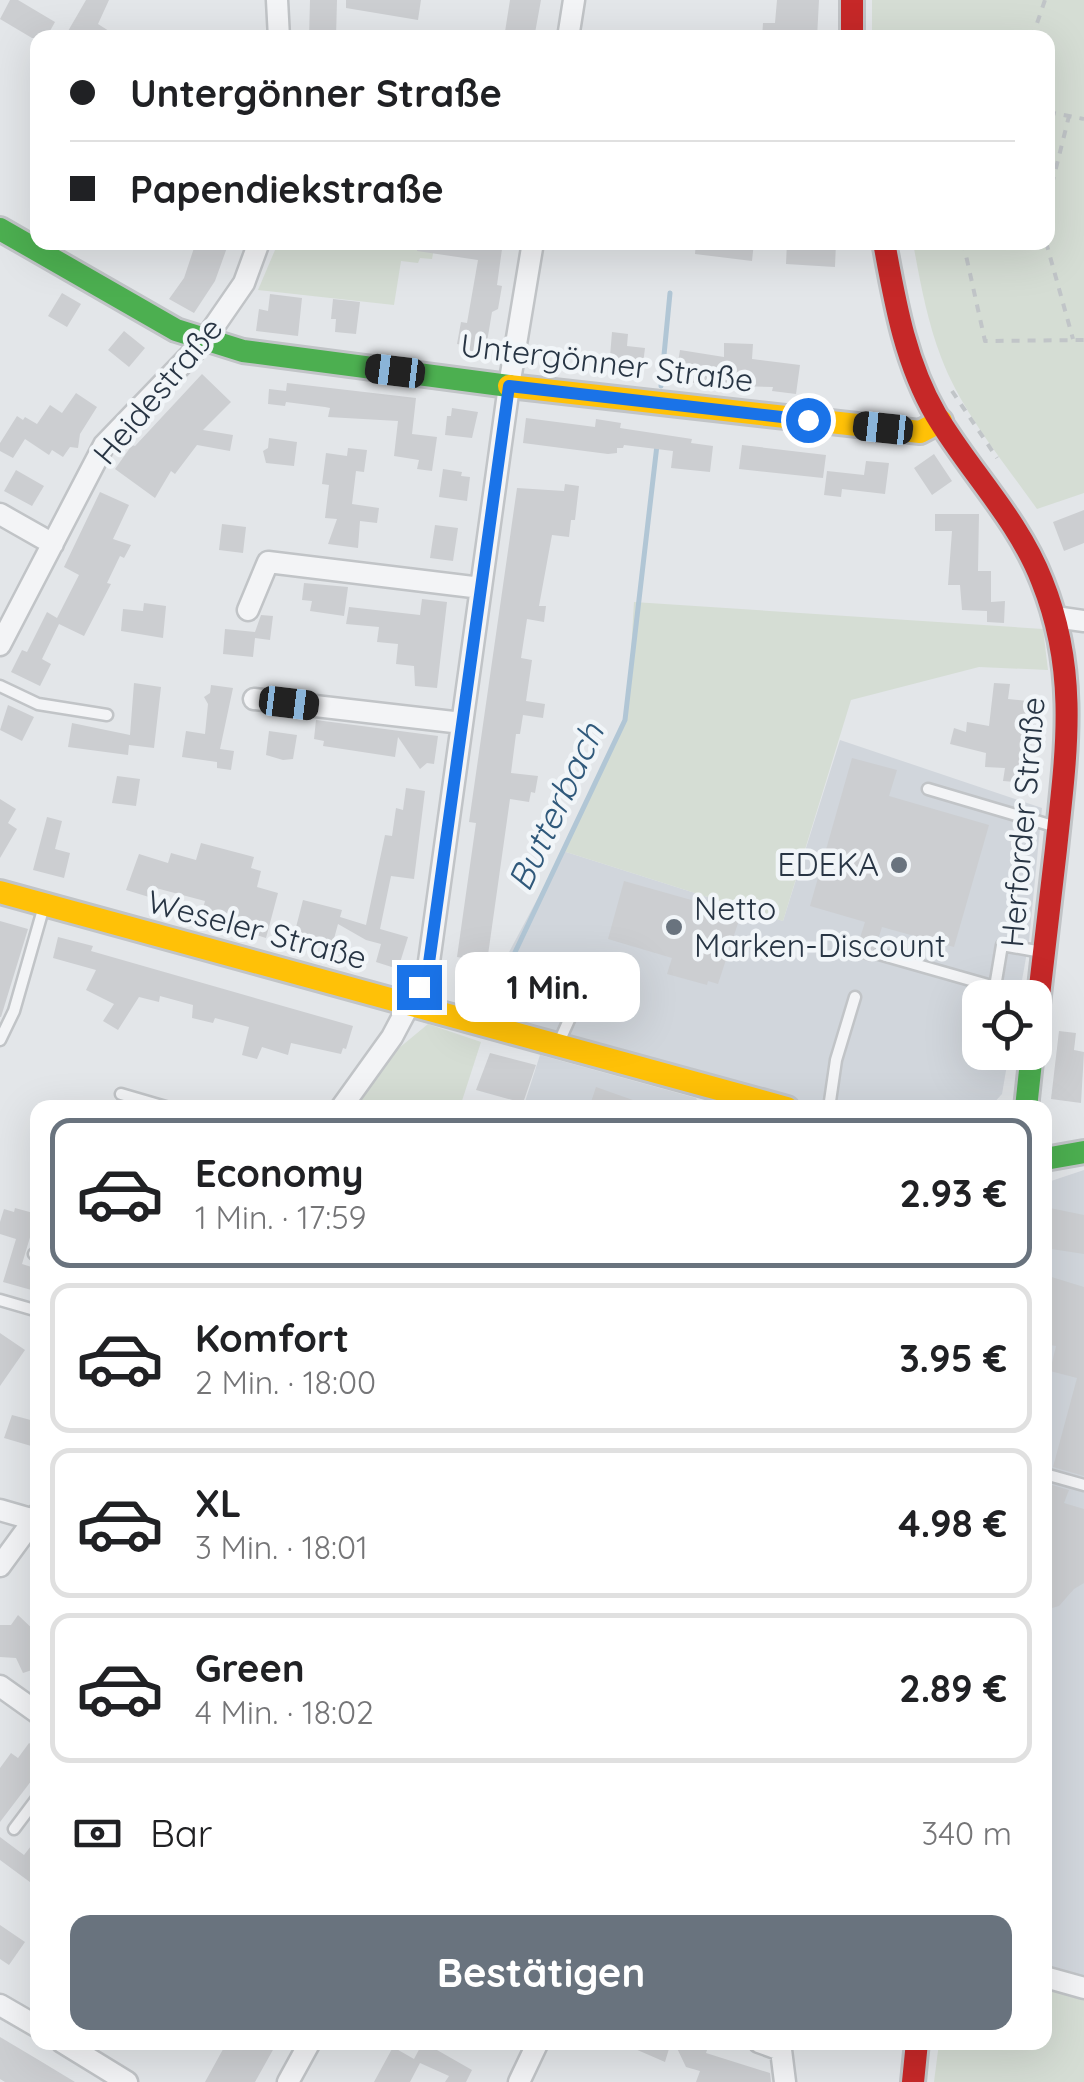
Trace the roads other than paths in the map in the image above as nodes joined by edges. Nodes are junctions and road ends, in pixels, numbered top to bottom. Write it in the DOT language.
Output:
graph roads {
  1 [pos="277,0"];
  2 [pos="574,0"];
  3 [pos="852,0"];
  4 [pos="279,30"];
  5 [pos="569,30"];
  6 [pos="852,30"];
  7 [pos="0,230"];
  8 [pos="30,247"];
  9 [pos="35,250"];
  10 [pos="256,250"];
  11 [pos="532,250"];
  12 [pos="886,250"];
  13 [pos="204,341"];
  14 [pos="509,386"];
  15 [pos="941,420"];
  16 [pos="0,514"];
  17 [pos="52,544"];
  18 [pos="481,588"];
  19 [pos="248,610"];
  20 [pos="1055,617"];
  21 [pos="1084,621"];
  22 [pos="0,645"];
  23 [pos="0,686"];
  24 [pos="254,699"];
  25 [pos="107,714"];
  26 [pos="462,723"];
  27 [pos="928,789"];
  28 [pos="1058,827"];
  29 [pos="0,892"];
  30 [pos="44,905"];
  31 [pos="1044,952"];
  32 [pos="879,954"];
  33 [pos="594,964"];
  34 [pos="1041,980"];
  35 [pos="855,997"];
  36 [pos="409,1005"];
  37 [pos="0,1040"];
  38 [pos="557,1045"];
  39 [pos="1030,1070"];
  40 [pos="121,1094"];
  41 [pos="718,1099"];
  42 [pos="142,1100"];
  43 [pos="346,1100"];
  44 [pos="829,1100"];
  45 [pos="1027,1100"];
  46 [pos="1084,1152"];
  47 [pos="1052,1159"];
  48 [pos="0,1300"];
  49 [pos="30,1309"];
  50 [pos="1052,1476"];
  51 [pos="1084,1484"];
  52 [pos="0,1510"];
  53 [pos="30,1518"];
  54 [pos="30,1527"];
  55 [pos="0,1566"];
  56 [pos="0,1686"];
  57 [pos="30,1708"];
  58 [pos="30,1807"];
  59 [pos="14,1828"];
  60 [pos="1052,1979"];
  61 [pos="1084,1988"];
  62 [pos="0,2004"];
  63 [pos="30,2022"];
  64 [pos="75,2050"];
  65 [pos="306,2050"];
  66 [pos="534,2050"];
  67 [pos="782,2050"];
  68 [pos="917,2050"];
  69 [pos="127,2082"];
  70 [pos="288,2082"];
  71 [pos="519,2082"];
  72 [pos="785,2082"];
  73 [pos="913,2082"];
  1 -- 4 [label="street"];
  2 -- 5 [label="street"];
  3 -- 6 [label="street"];
  7 -- 8 [label="street, Untergönner Straße"];
  9 -- 13 [label="street, Untergönner Straße"];
  10 -- 13 [label="street, Heidestraße"];
  11 -- 14 [label="street"];
  12 -- 15 [label="street, Herforder Straße"];
  13 -- 14 [label="street, Untergönner Straße"];
  13 -- 17 [label="street, Heidestraße"];
  14 -- 15 [label="street, Untergönner Straße"];
  14 -- 18 [label="street"];
  15 -- 20 [label="street, Herforder Straße"];
  16 -- 17 [label="street"];
  17 -- 22 [label="street, Heidestraße"];
  18 -- 19 [label="street"];
  18 -- 26 [label="street"];
  20 -- 21 [label="street"];
  20 -- 28 [label="street, Herforder Straße"];
  23 -- 25 [label="lane"];
  24 -- 26 [label="street"];
  26 -- 36 [label="street"];
  27 -- 28 [label="lane"];
  28 -- 31 [label="street, Herforder Straße"];
  29 -- 30 [label="street, Weseler Straße"];
  30 -- 36 [label="street, Weseler Straße"];
  30 -- 37 [label="lane"];
  31 -- 32 [label="lane"];
  31 -- 34 [label="street, Herforder Straße"];
  33 -- 38 [label="lane"];
  35 -- 44 [label="lane"];
  36 -- 38 [label="street, Weseler Straße"];
  36 -- 43 [label="street"];
  38 -- 41 [label="street, Weseler Straße"];
  39 -- 45 [label="street"];
  40 -- 42 [label="lane"];
  46 -- 47 [label="street"];
  48 -- 49 [label="lane"];
  50 -- 51 [label="lane"];
  52 -- 53 [label="street"];
  54 -- 55 [label="street"];
  56 -- 57 [label="street"];
  58 -- 59 [label="lane"];
  60 -- 61 [label="street"];
  62 -- 63 [label="street"];
  64 -- 69 [label="street"];
  65 -- 70 [label="street"];
  66 -- 71 [label="street"];
  67 -- 72 [label="street"];
  68 -- 73 [label="street"];
}
